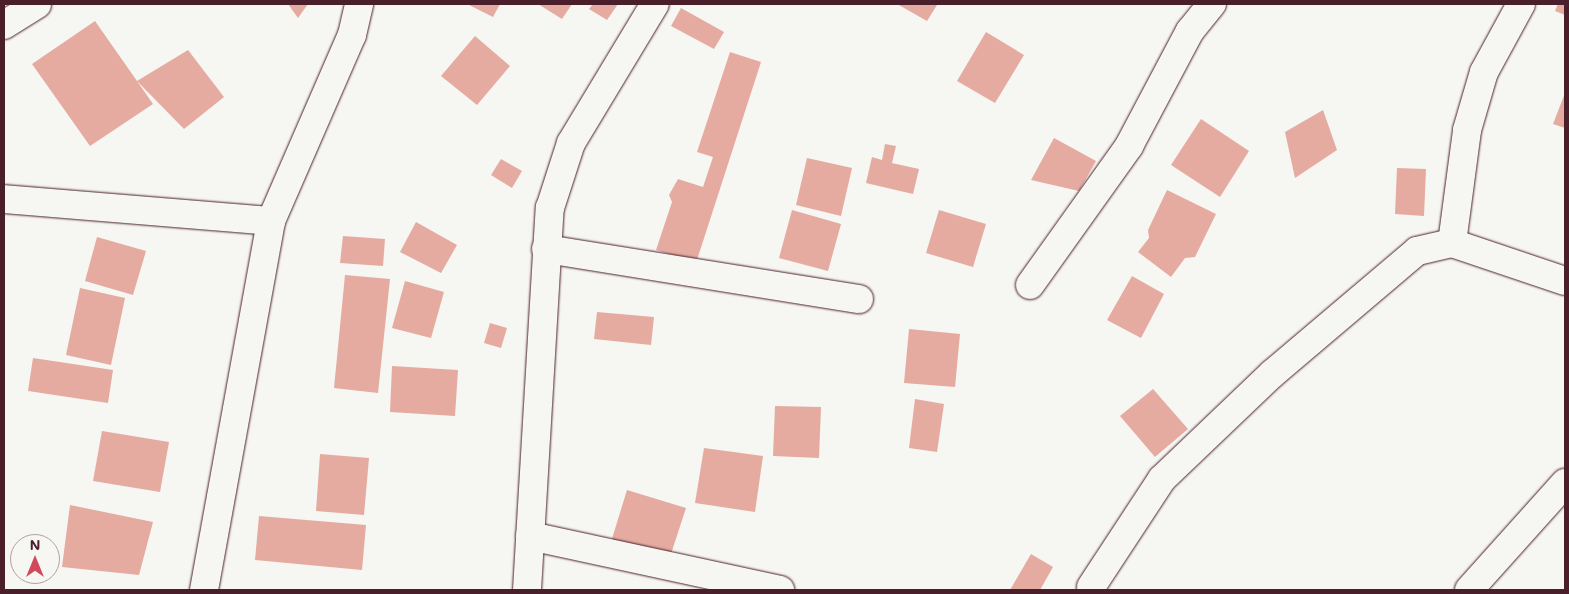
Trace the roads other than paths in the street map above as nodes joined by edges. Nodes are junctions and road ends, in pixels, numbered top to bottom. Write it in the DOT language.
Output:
graph roads {
  1 [pos="37,4"];
  2 [pos="359,4"];
  3 [pos="655,4"];
  4 [pos="1212,4"];
  5 [pos="1521,4"];
  6 [pos="4,25"];
  7 [pos="4,199"];
  8 [pos="271,221"];
  9 [pos="1452,243"];
  10 [pos="546,250"];
  11 [pos="1565,281"];
  12 [pos="1030,286"];
  13 [pos="859,299"];
  14 [pos="1565,483"];
  15 [pos="530,536"];
  16 [pos="1091,588"];
  17 [pos="204,590"];
  18 [pos="527,590"];
  19 [pos="780,590"];
  20 [pos="1469,590"];
  1 -- 6 [label="street"];
  2 -- 8 [label="street"];
  3 -- 10 [label="street"];
  4 -- 12 [label="street"];
  5 -- 9 [label="street"];
  7 -- 8 [label="street"];
  8 -- 17 [label="street"];
  9 -- 11 [label="street"];
  9 -- 16 [label="street"];
  10 -- 13 [label="street"];
  10 -- 15 [label="street"];
  14 -- 20 [label="street"];
  15 -- 18 [label="street"];
  15 -- 19 [label="street"];
}
